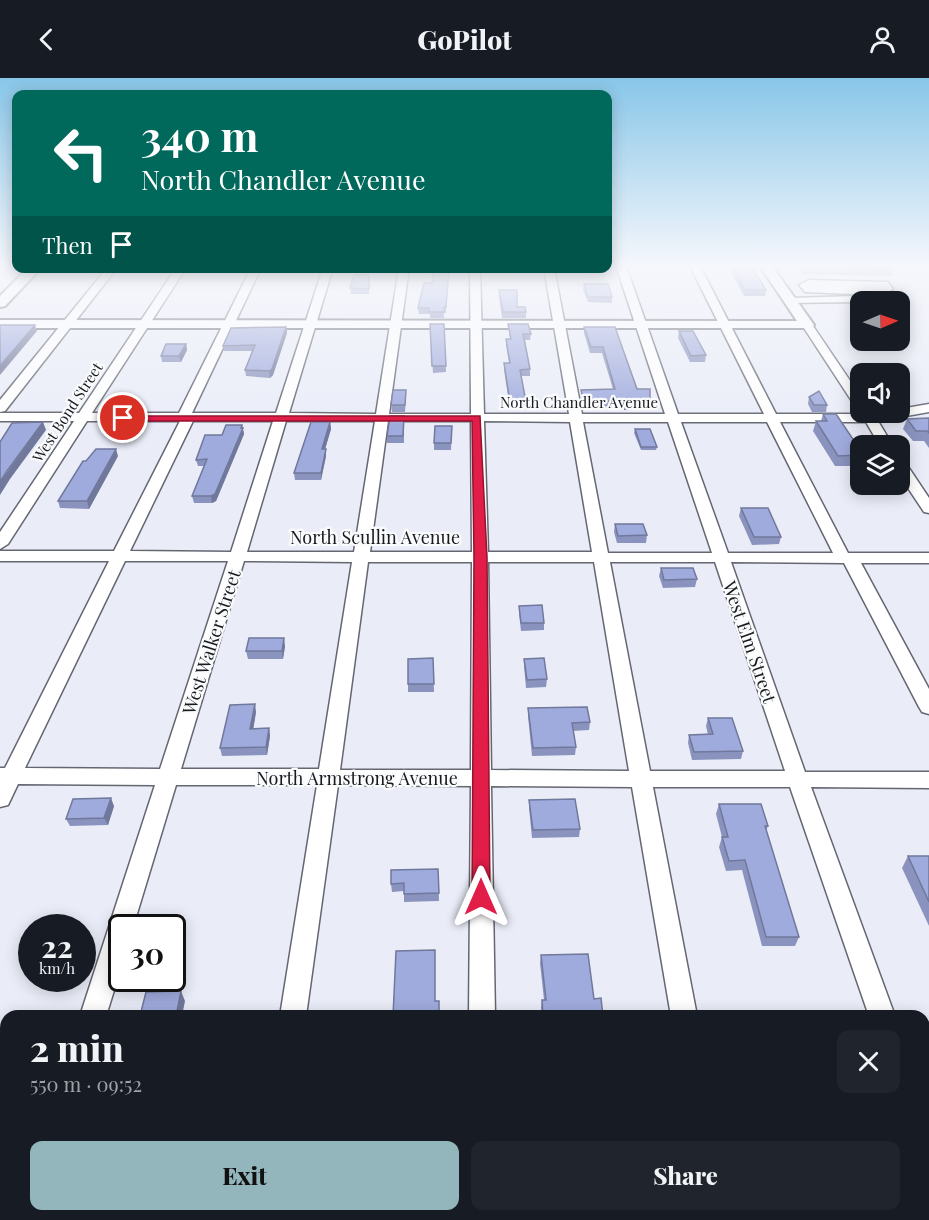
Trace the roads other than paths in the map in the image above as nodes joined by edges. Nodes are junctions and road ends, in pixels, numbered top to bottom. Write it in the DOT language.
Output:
graph roads {
  1 [pos="72,319"];
  2 [pos="147,319"];
  3 [pos="230,319"];
  4 [pos="312,319"];
  5 [pos="399,319"];
  6 [pos="475,319"];
  7 [pos="558,319"];
  8 [pos="640,319"];
  9 [pos="723,319"];
  10 [pos="803,319"];
  11 [pos="0,324"];
  12 [pos="68,324"];
  13 [pos="144,324"];
  14 [pos="228,324"];
  15 [pos="311,324"];
  16 [pos="398,324"];
  17 [pos="475,324"];
  18 [pos="559,325"];
  19 [pos="642,325"];
  20 [pos="726,325"];
  21 [pos="807,325"];
  22 [pos="850,390"];
  23 [pos="0,408"];
  24 [pos="929,408"];
  25 [pos="910,410"];
  26 [pos="850,416"];
  27 [pos="0,417"];
  28 [pos="83,417"];
  29 [pos="185,418"];
  30 [pos="282,418"];
  31 [pos="381,418"];
  32 [pos="477,418"];
  33 [pos="574,418"];
  34 [pos="673,418"];
  35 [pos="773,418"];
  36 [pos="910,480"];
  37 [pos="929,508"];
  38 [pos="0,544"];
  39 [pos="0,556"];
  40 [pos="118,556"];
  41 [pos="238,556"];
  42 [pos="361,556"];
  43 [pos="480,557"];
  44 [pos="602,557"];
  45 [pos="721,557"];
  46 [pos="847,558"];
  47 [pos="929,558"];
  48 [pos="929,707"];
  49 [pos="5,776"];
  50 [pos="167,777"];
  51 [pos="329,778"];
  52 [pos="480,778"];
  53 [pos="642,779"];
  54 [pos="798,780"];
  55 [pos="929,780"];
  56 [pos="0,799"];
  57 [pos="95,1010"];
  58 [pos="294,1010"];
  59 [pos="482,1010"];
  60 [pos="683,1010"];
  61 [pos="880,1010"];
  1 -- 12 [label="street"];
  2 -- 13 [label="street, West Bond Street"];
  3 -- 14 [label="street"];
  4 -- 15 [label="street, West Walker Street"];
  5 -- 16 [label="street"];
  6 -- 17 [label="street"];
  7 -- 18 [label="street"];
  8 -- 19 [label="street, West Elm Street"];
  9 -- 20 [label="street"];
  10 -- 21 [label="main road"];
  11 -- 12 [label="main road"];
  12 -- 13 [label="main road"];
  12 -- 23 [label="street"];
  13 -- 14 [label="main road"];
  13 -- 28 [label="street, West Bond Street"];
  14 -- 15 [label="main road"];
  14 -- 29 [label="street"];
  15 -- 16 [label="main road"];
  15 -- 30 [label="street, West Walker Street"];
  16 -- 17 [label="main road"];
  16 -- 31 [label="street"];
  17 -- 18 [label="main road"];
  17 -- 32 [label="street"];
  18 -- 19 [label="main road"];
  18 -- 33 [label="street"];
  19 -- 20 [label="main road"];
  19 -- 34 [label="street, West Elm Street"];
  20 -- 21 [label="main road"];
  20 -- 35 [label="street"];
  21 -- 22 [label="street"];
  24 -- 25 [label="street, North Chandler Avenue"];
  26 -- 35 [label="street, North Chandler Avenue"];
  27 -- 28 [label="street, North Chandler Avenue"];
  28 -- 29 [label="street, North Chandler Avenue"];
  28 -- 38 [label="street, West Bond Street"];
  29 -- 30 [label="street, North Chandler Avenue"];
  29 -- 40 [label="street"];
  30 -- 31 [label="street, North Chandler Avenue"];
  30 -- 41 [label="street, West Walker Street"];
  31 -- 32 [label="street, North Chandler Avenue"];
  31 -- 42 [label="street"];
  32 -- 33 [label="street, North Chandler Avenue"];
  32 -- 43 [label="street"];
  33 -- 34 [label="street, North Chandler Avenue"];
  33 -- 44 [label="street"];
  34 -- 35 [label="street, North Chandler Avenue"];
  34 -- 45 [label="street, West Elm Street"];
  35 -- 46 [label="street"];
  36 -- 37 [label="street"];
  39 -- 40 [label="street, North Scullin Avenue"];
  40 -- 41 [label="street, North Scullin Avenue"];
  40 -- 49 [label="street"];
  41 -- 42 [label="street, North Scullin Avenue"];
  41 -- 50 [label="street, West Walker Street"];
  42 -- 43 [label="street, North Scullin Avenue"];
  42 -- 51 [label="street"];
  43 -- 44 [label="street, North Scullin Avenue"];
  43 -- 52 [label="street"];
  44 -- 45 [label="street, North Scullin Avenue"];
  44 -- 53 [label="street"];
  45 -- 46 [label="street, North Scullin Avenue"];
  45 -- 54 [label="street, West Elm Street"];
  46 -- 47 [label="street, North Scullin Avenue"];
  46 -- 48 [label="street"];
  49 -- 50 [label="street, North Armstrong Avenue"];
  49 -- 56 [label="street"];
  50 -- 51 [label="street, North Armstrong Avenue"];
  50 -- 57 [label="street, West Walker Street"];
  51 -- 52 [label="street, North Armstrong Avenue"];
  51 -- 58 [label="street"];
  52 -- 53 [label="street, North Armstrong Avenue"];
  52 -- 59 [label="street"];
  53 -- 54 [label="street, North Armstrong Avenue"];
  53 -- 60 [label="street"];
  54 -- 55 [label="street, North Armstrong Avenue"];
  54 -- 61 [label="street, West Elm Street"];
}
